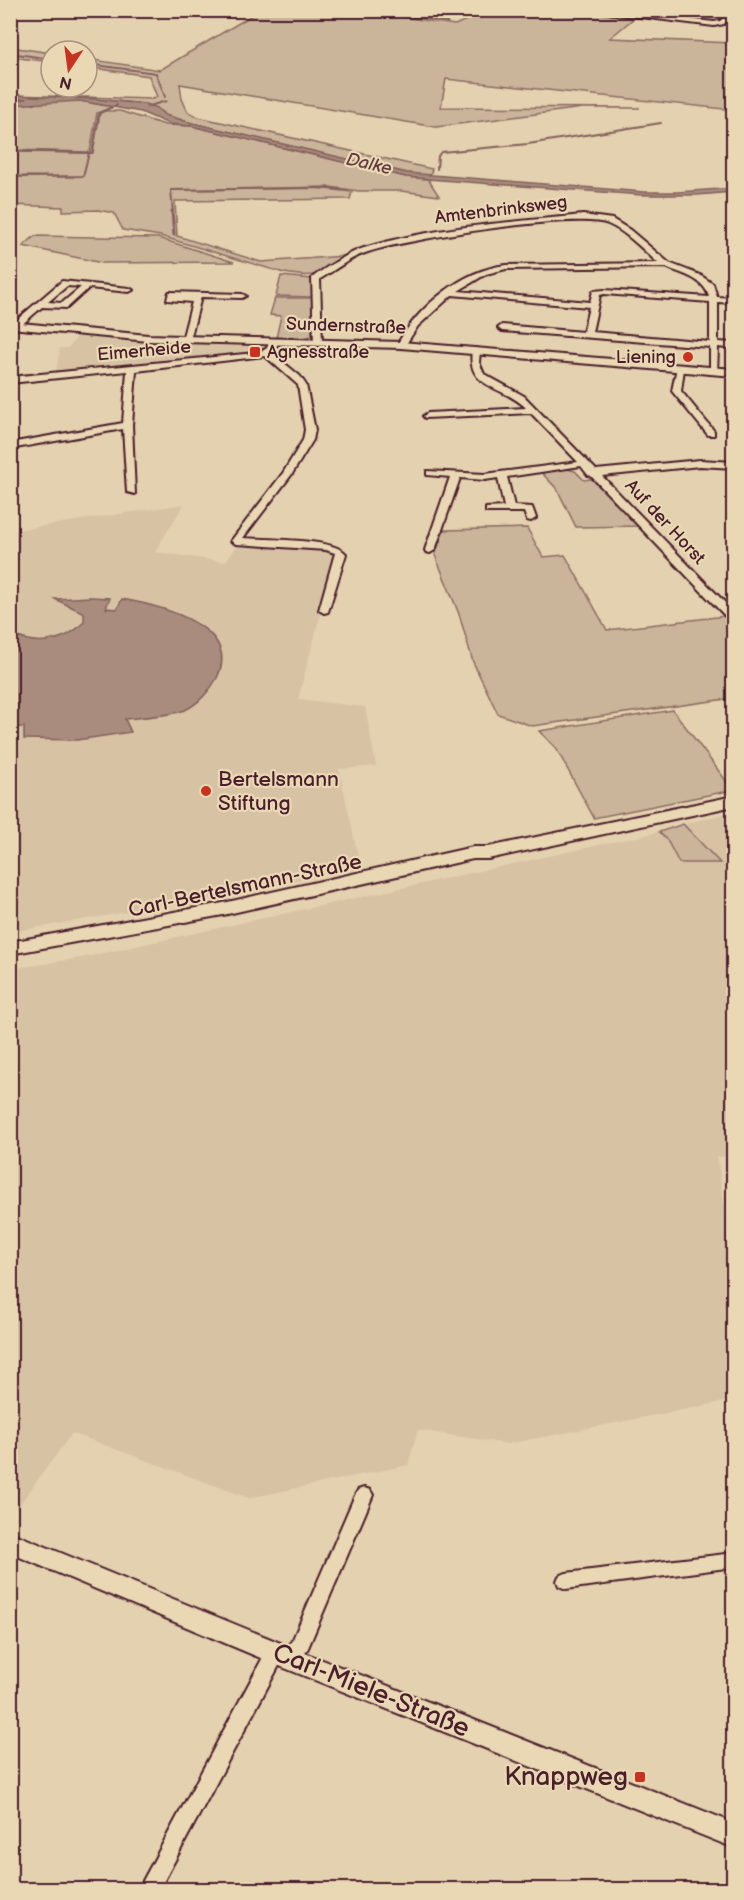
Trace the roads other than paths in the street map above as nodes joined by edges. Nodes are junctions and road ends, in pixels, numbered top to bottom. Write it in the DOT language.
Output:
graph roads {
  1 [pos="586,10"];
  2 [pos="734,11"];
  3 [pos="666,265"];
  4 [pos="87,286"];
  5 [pos="129,290"];
  6 [pos="452,293"];
  7 [pos="242,296"];
  8 [pos="714,300"];
  9 [pos="734,302"];
  10 [pos="41,304"];
  11 [pos="593,305"];
  12 [pos="14,325"];
  13 [pos="502,328"];
  14 [pos="587,335"];
  15 [pos="186,340"];
  16 [pos="274,342"];
  17 [pos="318,343"];
  18 [pos="401,345"];
  19 [pos="715,345"];
  20 [pos="734,346"];
  21 [pos="476,351"];
  22 [pos="267,352"];
  23 [pos="132,369"];
  24 [pos="680,369"];
  25 [pos="714,371"];
  26 [pos="734,373"];
  27 [pos="10,380"];
  28 [pos="533,410"];
  29 [pos="428,416"];
  30 [pos="127,424"];
  31 [pos="554,432"];
  32 [pos="711,433"];
  33 [pos="10,446"];
  34 [pos="577,465"];
  35 [pos="734,465"];
  36 [pos="430,473"];
  37 [pos="597,474"];
  38 [pos="456,475"];
  39 [pos="502,475"];
  40 [pos="132,492"];
  41 [pos="490,510"];
  42 [pos="510,510"];
  43 [pos="531,518"];
  44 [pos="430,550"];
  45 [pos="324,610"];
  46 [pos="734,619"];
  47 [pos="734,801"];
  48 [pos="488,853"];
  49 [pos="10,948"];
  50 [pos="10,957"];
  51 [pos="364,1496"];
  52 [pos="10,1542"];
  53 [pos="734,1560"];
  54 [pos="566,1581"];
  55 [pos="284,1656"];
  56 [pos="734,1836"];
  57 [pos="148,1890"];
  1 -- 2 [label="street"];
  3 -- 6 [label="street"];
  3 -- 8 [label="street, Amtenbrinksweg"];
  3 -- 17 [label="street, Amtenbrinksweg"];
  4 -- 5 [label="street"];
  4 -- 10 [label="street"];
  4 -- 10 [label="street"];
  6 -- 11 [label="street"];
  6 -- 18 [label="street"];
  7 -- 15 [label="street"];
  8 -- 9 [label="street"];
  8 -- 11 [label="street"];
  8 -- 19 [label="street"];
  10 -- 12 [label="street"];
  11 -- 14 [label="street"];
  12 -- 15 [label="street, Sundernstraße"];
  13 -- 14 [label="street"];
  14 -- 19 [label="street"];
  15 -- 16 [label="street, Sundernstraße"];
  16 -- 17 [label="street, Sundernstraße"];
  16 -- 22 [label="street"];
  17 -- 18 [label="street, Sundernstraße"];
  18 -- 21 [label="street, Sundernstraße"];
  19 -- 20 [label="street"];
  19 -- 25 [label="street"];
  21 -- 24 [label="street, Sundernstraße"];
  21 -- 28 [label="street, Auf der Horst"];
  22 -- 23 [label="street, Eimerheide"];
  22 -- 45 [label="street"];
  23 -- 27 [label="street, Eimerheide"];
  23 -- 30 [label="street"];
  24 -- 25 [label="street, Sundernstraße"];
  24 -- 32 [label="street"];
  25 -- 26 [label="street, Sundernstraße"];
  28 -- 29 [label="street"];
  28 -- 31 [label="street, Auf der Horst"];
  30 -- 33 [label="street"];
  30 -- 40 [label="street"];
  31 -- 34 [label="street, Auf der Horst"];
  31 -- 37 [label="street, Auf der Horst"];
  34 -- 37 [label="street, Auf der Horst"];
  34 -- 39 [label="street"];
  35 -- 37 [label="street"];
  36 -- 38 [label="street"];
  37 -- 46 [label="street, Auf der Horst"];
  38 -- 39 [label="street"];
  38 -- 44 [label="street"];
  39 -- 42 [label="street"];
  41 -- 42 [label="street"];
  42 -- 43 [label="street"];
  47 -- 48 [label="main road, Carl-Bertelsmann-Straße"];
  48 -- 49 [label="main road, Carl-Bertelsmann-Straße"];
  48 -- 50 [label="main road, Carl-Bertelsmann-Straße"];
  51 -- 55 [label="street"];
  52 -- 55 [label="street, Carl-Miele-Straße"];
  53 -- 54 [label="street"];
  55 -- 56 [label="street, Carl-Miele-Straße"];
  55 -- 57 [label="street"];
}
